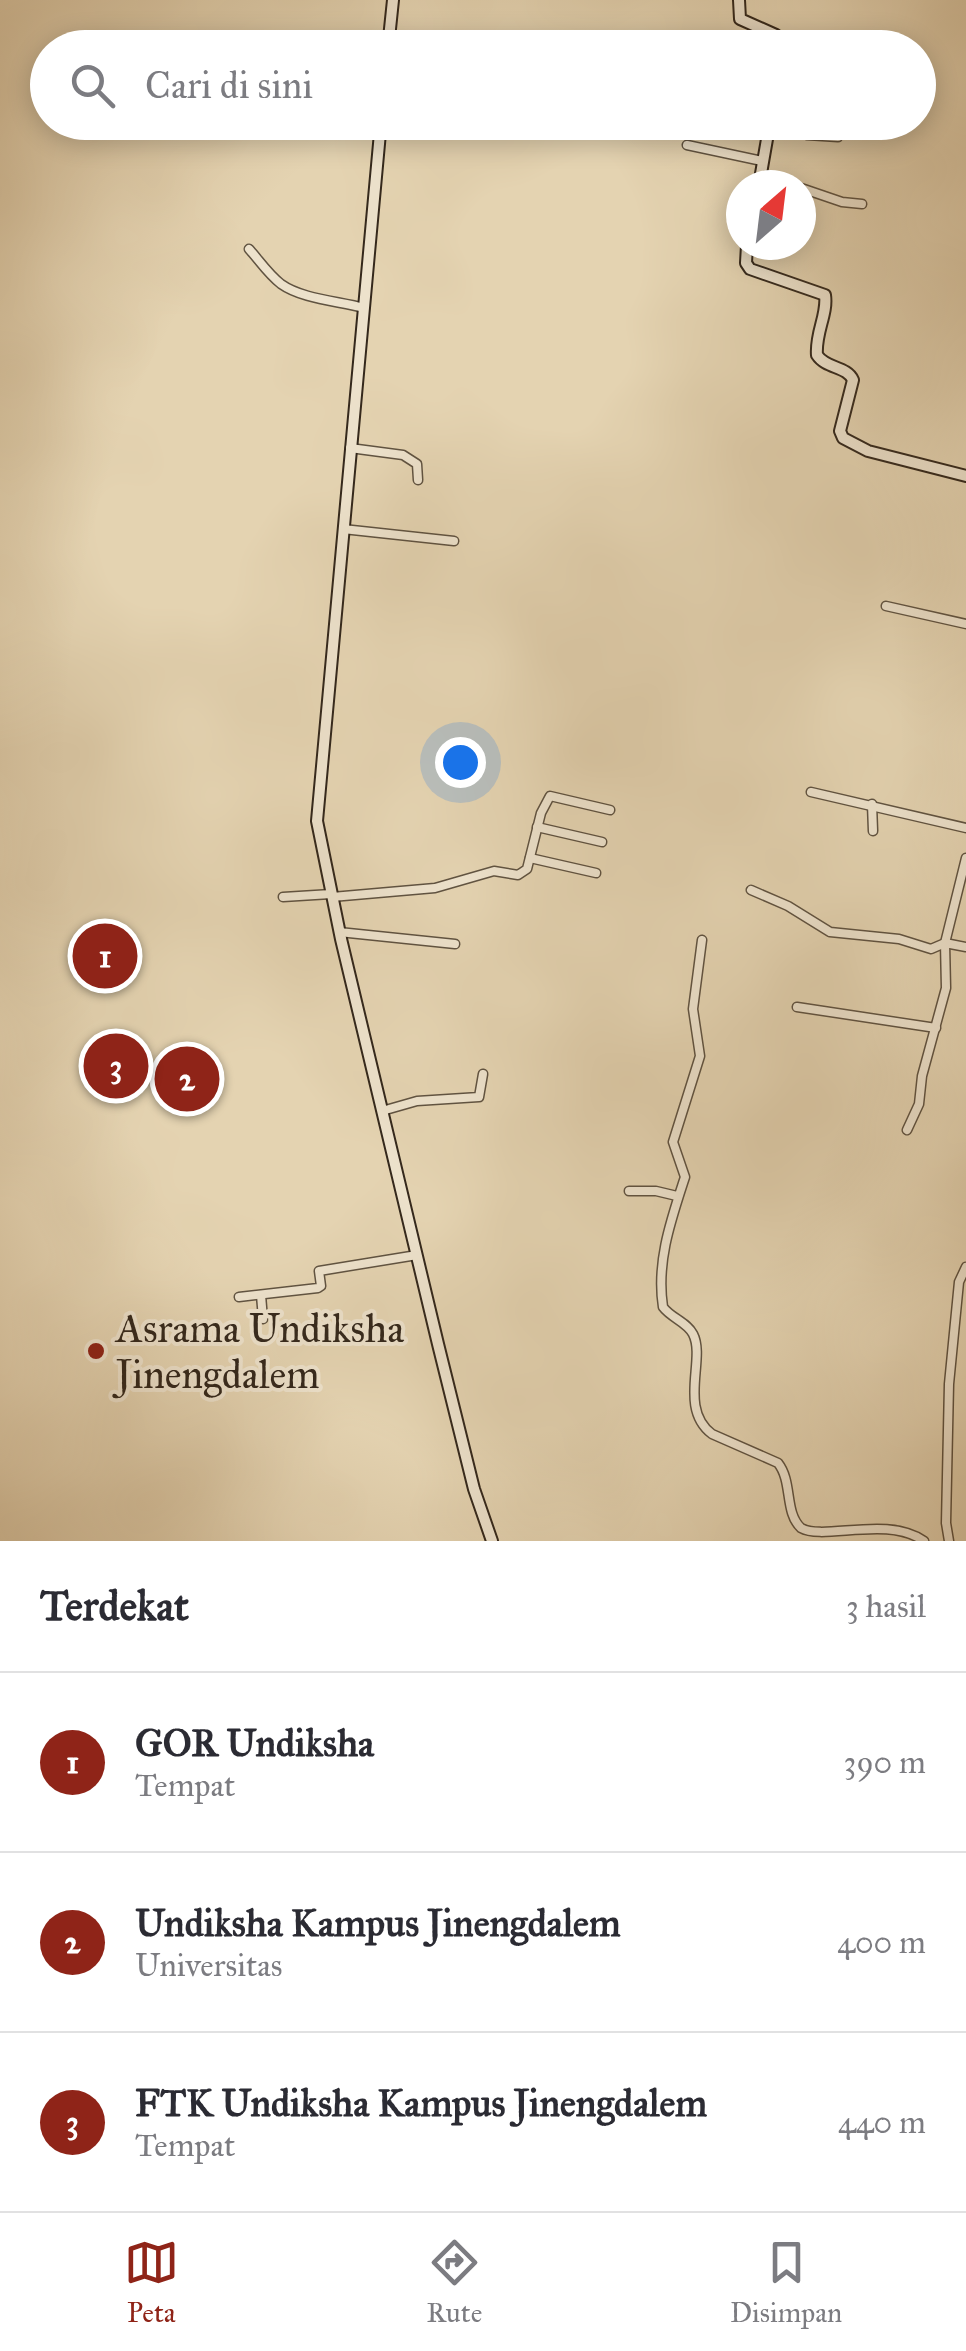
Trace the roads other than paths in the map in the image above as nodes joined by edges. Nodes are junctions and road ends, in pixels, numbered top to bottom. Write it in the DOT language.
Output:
graph roads {
  1 [pos="392,0"];
  2 [pos="739,0"];
  3 [pos="390,30"];
  4 [pos="765,30"];
  5 [pos="379,140"];
  6 [pos="766,140"];
  7 [pos="687,145"];
  8 [pos="762,160"];
  9 [pos="761,170"];
  10 [pos="816,193"];
  11 [pos="862,204"];
  12 [pos="249,248"];
  13 [pos="746,260"];
  14 [pos="364,308"];
  15 [pos="350,448"];
  16 [pos="966,476"];
  17 [pos="418,480"];
  18 [pos="343,528"];
  19 [pos="454,541"];
  20 [pos="886,606"];
  21 [pos="966,624"];
  22 [pos="811,792"];
  23 [pos="872,804"];
  24 [pos="610,810"];
  25 [pos="537,828"];
  26 [pos="966,828"];
  27 [pos="874,831"];
  28 [pos="602,842"];
  29 [pos="530,858"];
  30 [pos="966,858"];
  31 [pos="596,874"];
  32 [pos="751,890"];
  33 [pos="332,895"];
  34 [pos="283,898"];
  35 [pos="340,932"];
  36 [pos="702,940"];
  37 [pos="946,943"];
  38 [pos="455,944"];
  39 [pos="966,947"];
  40 [pos="797,1007"];
  41 [pos="936,1028"];
  42 [pos="482,1074"];
  43 [pos="382,1112"];
  44 [pos="907,1130"];
  45 [pos="629,1191"];
  46 [pos="677,1196"];
  47 [pos="417,1255"];
  48 [pos="966,1268"];
  49 [pos="261,1295"];
  50 [pos="240,1297"];
  51 [pos="263,1319"];
  52 [pos="492,1541"];
  53 [pos="924,1541"];
  54 [pos="949,1541"];
  1 -- 3 [label="street"];
  2 -- 4 [label="street"];
  5 -- 14 [label="street"];
  6 -- 8 [label="street"];
  7 -- 8 [label="street"];
  8 -- 9 [label="street"];
  10 -- 11 [label="street"];
  12 -- 14 [label="street"];
  13 -- 16 [label="street"];
  14 -- 15 [label="street"];
  15 -- 17 [label="street"];
  15 -- 18 [label="street"];
  18 -- 19 [label="street"];
  18 -- 33 [label="street"];
  20 -- 21 [label="street"];
  22 -- 23 [label="street"];
  23 -- 26 [label="street"];
  23 -- 27 [label="street"];
  24 -- 25 [label="street"];
  25 -- 28 [label="street"];
  25 -- 29 [label="street"];
  29 -- 31 [label="street"];
  29 -- 33 [label="street"];
  30 -- 37 [label="street"];
  32 -- 37 [label="street"];
  33 -- 34 [label="street"];
  33 -- 35 [label="street"];
  35 -- 38 [label="street"];
  35 -- 43 [label="street"];
  36 -- 46 [label="street"];
  37 -- 39 [label="street"];
  37 -- 41 [label="street"];
  40 -- 41 [label="street"];
  41 -- 44 [label="street"];
  42 -- 43 [label="street"];
  43 -- 47 [label="street"];
  45 -- 46 [label="street"];
  46 -- 53 [label="street"];
  47 -- 49 [label="street"];
  47 -- 52 [label="street"];
  48 -- 54 [label="street"];
  49 -- 50 [label="street"];
  49 -- 51 [label="street"];
}
